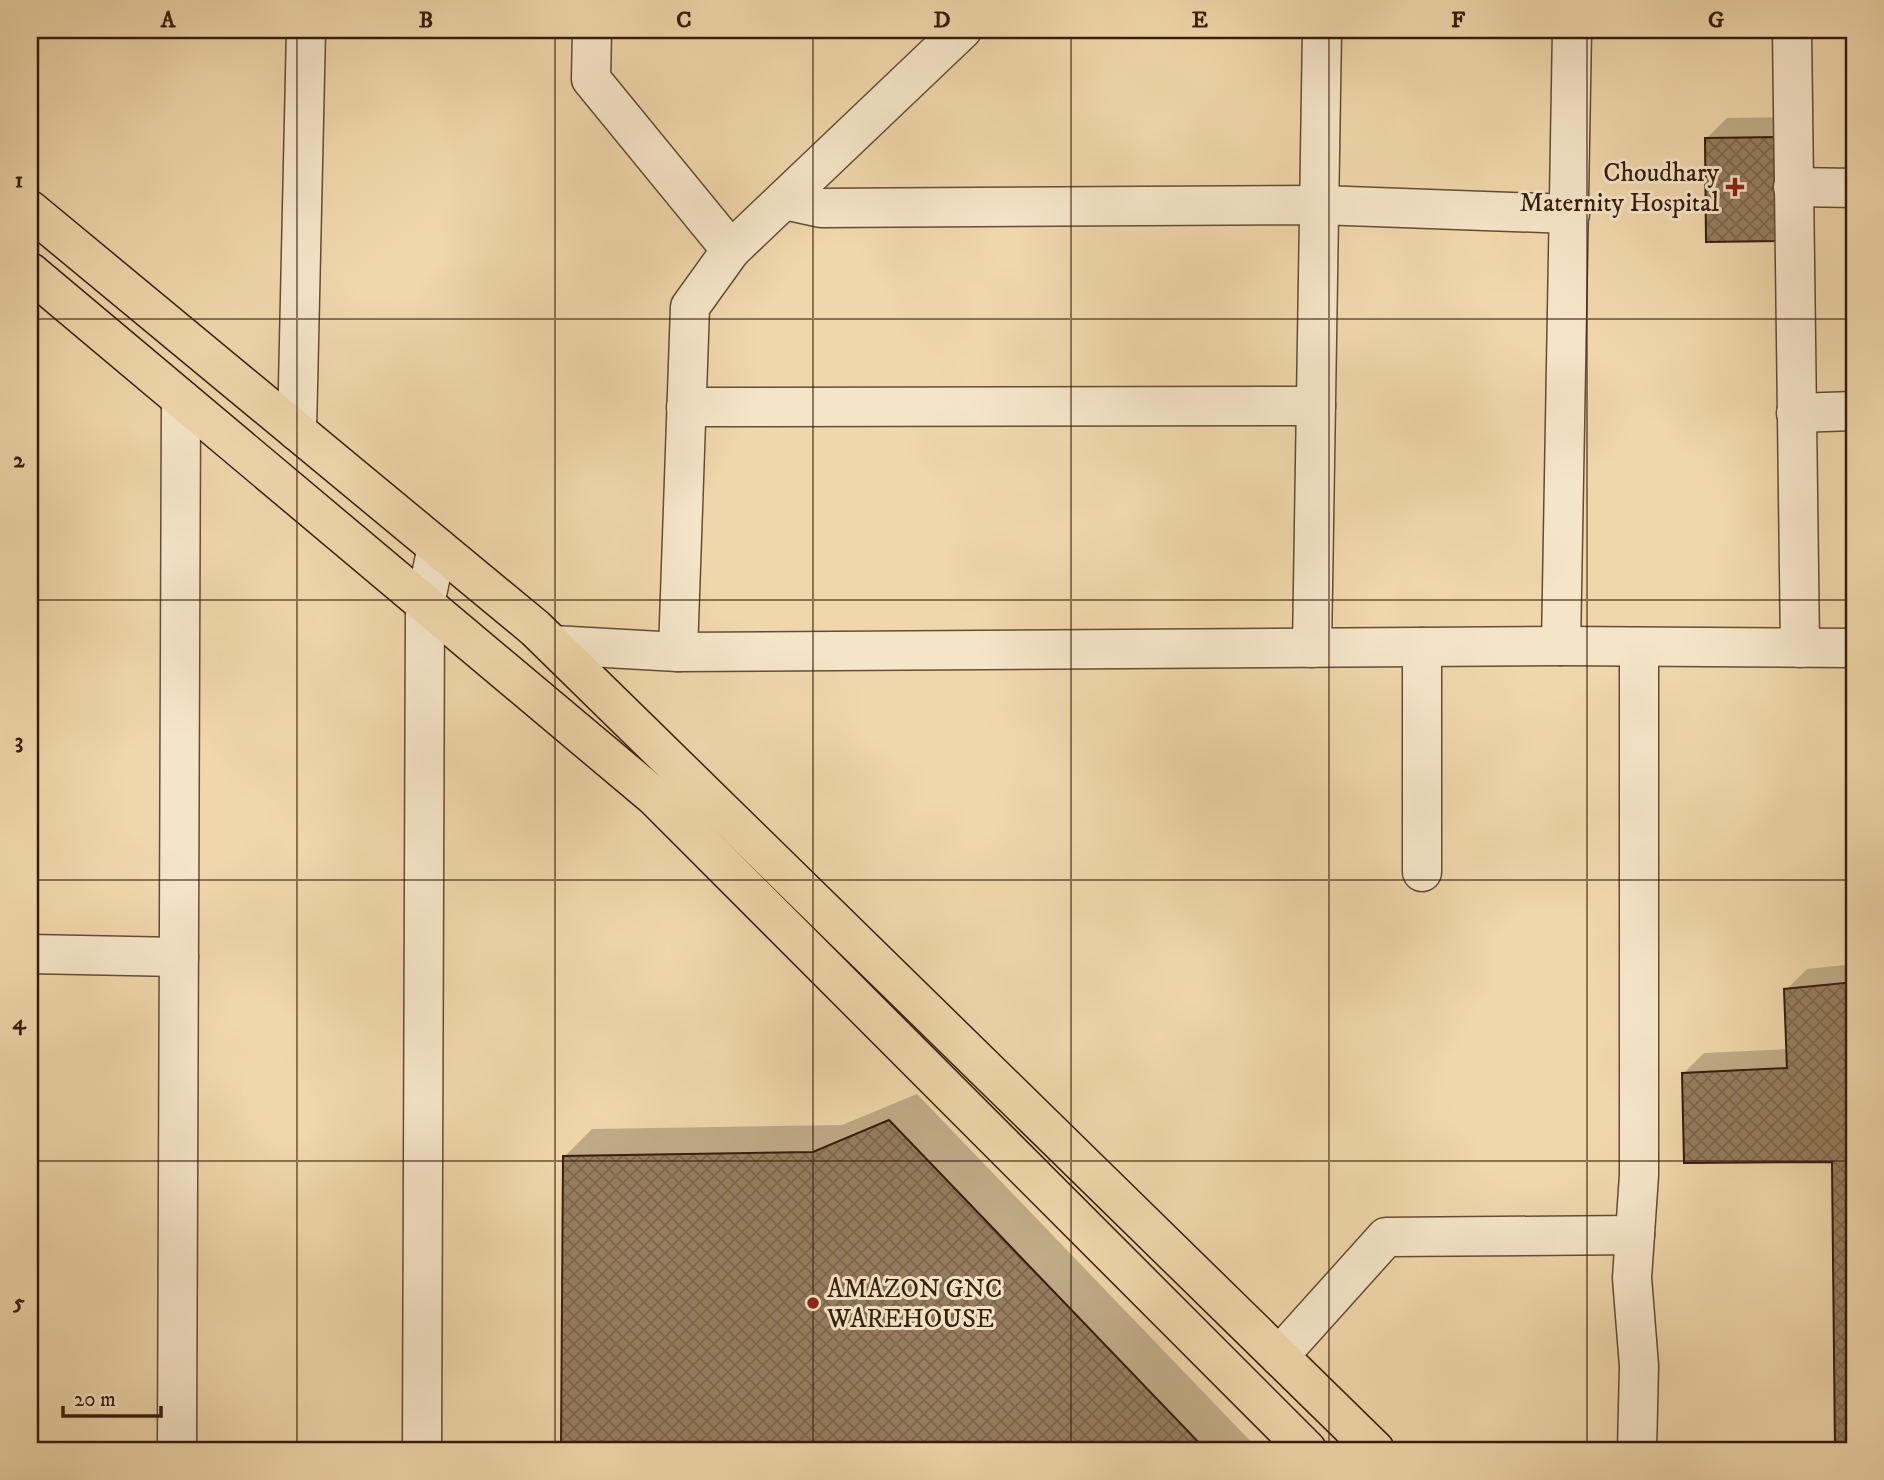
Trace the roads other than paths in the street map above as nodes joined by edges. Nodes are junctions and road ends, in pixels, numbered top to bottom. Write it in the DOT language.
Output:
graph roads {
  1 [pos="306,30"];
  2 [pos="592,30"];
  3 [pos="962,30"];
  4 [pos="1322,30"];
  5 [pos="1572,30"];
  6 [pos="1792,30"];
  7 [pos="1793,187"];
  8 [pos="1854,188"];
  9 [pos="784,200"];
  10 [pos="1320,205"];
  11 [pos="30,210"];
  12 [pos="1570,214"];
  13 [pos="731,250"];
  14 [pos="30,272"];
  15 [pos="181,399"];
  16 [pos="1316,406"];
  17 [pos="686,407"];
  18 [pos="1854,411"];
  19 [pos="1796,413"];
  20 [pos="297,431"];
  21 [pos="437,547"];
  22 [pos="425,604"];
  23 [pos="553,645"];
  24 [pos="1561,646"];
  25 [pos="1422,647"];
  26 [pos="1639,647"];
  27 [pos="1312,648"];
  28 [pos="1800,648"];
  29 [pos="1854,648"];
  30 [pos="678,652"];
  31 [pos="1422,872"];
  32 [pos="30,954"];
  33 [pos="179,957"];
  34 [pos="1635,1235"];
  35 [pos="1279,1356"];
  36 [pos="177,1450"];
  37 [pos="422,1450"];
  38 [pos="1307,1450"];
  39 [pos="1375,1450"];
  40 [pos="1637,1450"];
  1 -- 20 [label="street"];
  2 -- 13 [label="street"];
  3 -- 9 [label="street"];
  4 -- 10 [label="street"];
  5 -- 12 [label="street"];
  6 -- 7 [label="street"];
  7 -- 8 [label="street"];
  7 -- 19 [label="street"];
  9 -- 10 [label="street"];
  9 -- 13 [label="street"];
  10 -- 12 [label="street"];
  10 -- 16 [label="street"];
  11 -- 20 [label="main road"];
  12 -- 24 [label="street"];
  13 -- 17 [label="street"];
  14 -- 15 [label="main road"];
  15 -- 22 [label="main road"];
  15 -- 33 [label="street"];
  16 -- 17 [label="street"];
  16 -- 27 [label="street"];
  17 -- 30 [label="street"];
  18 -- 19 [label="street"];
  19 -- 28 [label="street"];
  20 -- 21 [label="main road"];
  21 -- 22 [label="street"];
  21 -- 23 [label="main road"];
  22 -- 37 [label="street"];
  22 -- 38 [label="main road"];
  23 -- 30 [label="street"];
  23 -- 35 [label="main road"];
  24 -- 25 [label="street"];
  24 -- 26 [label="street"];
  25 -- 27 [label="street"];
  25 -- 31 [label="street"];
  26 -- 28 [label="street"];
  26 -- 34 [label="street"];
  27 -- 30 [label="street"];
  28 -- 29 [label="street"];
  32 -- 33 [label="street"];
  33 -- 36 [label="street"];
  34 -- 35 [label="street"];
  34 -- 40 [label="street"];
  35 -- 39 [label="main road"];
}
